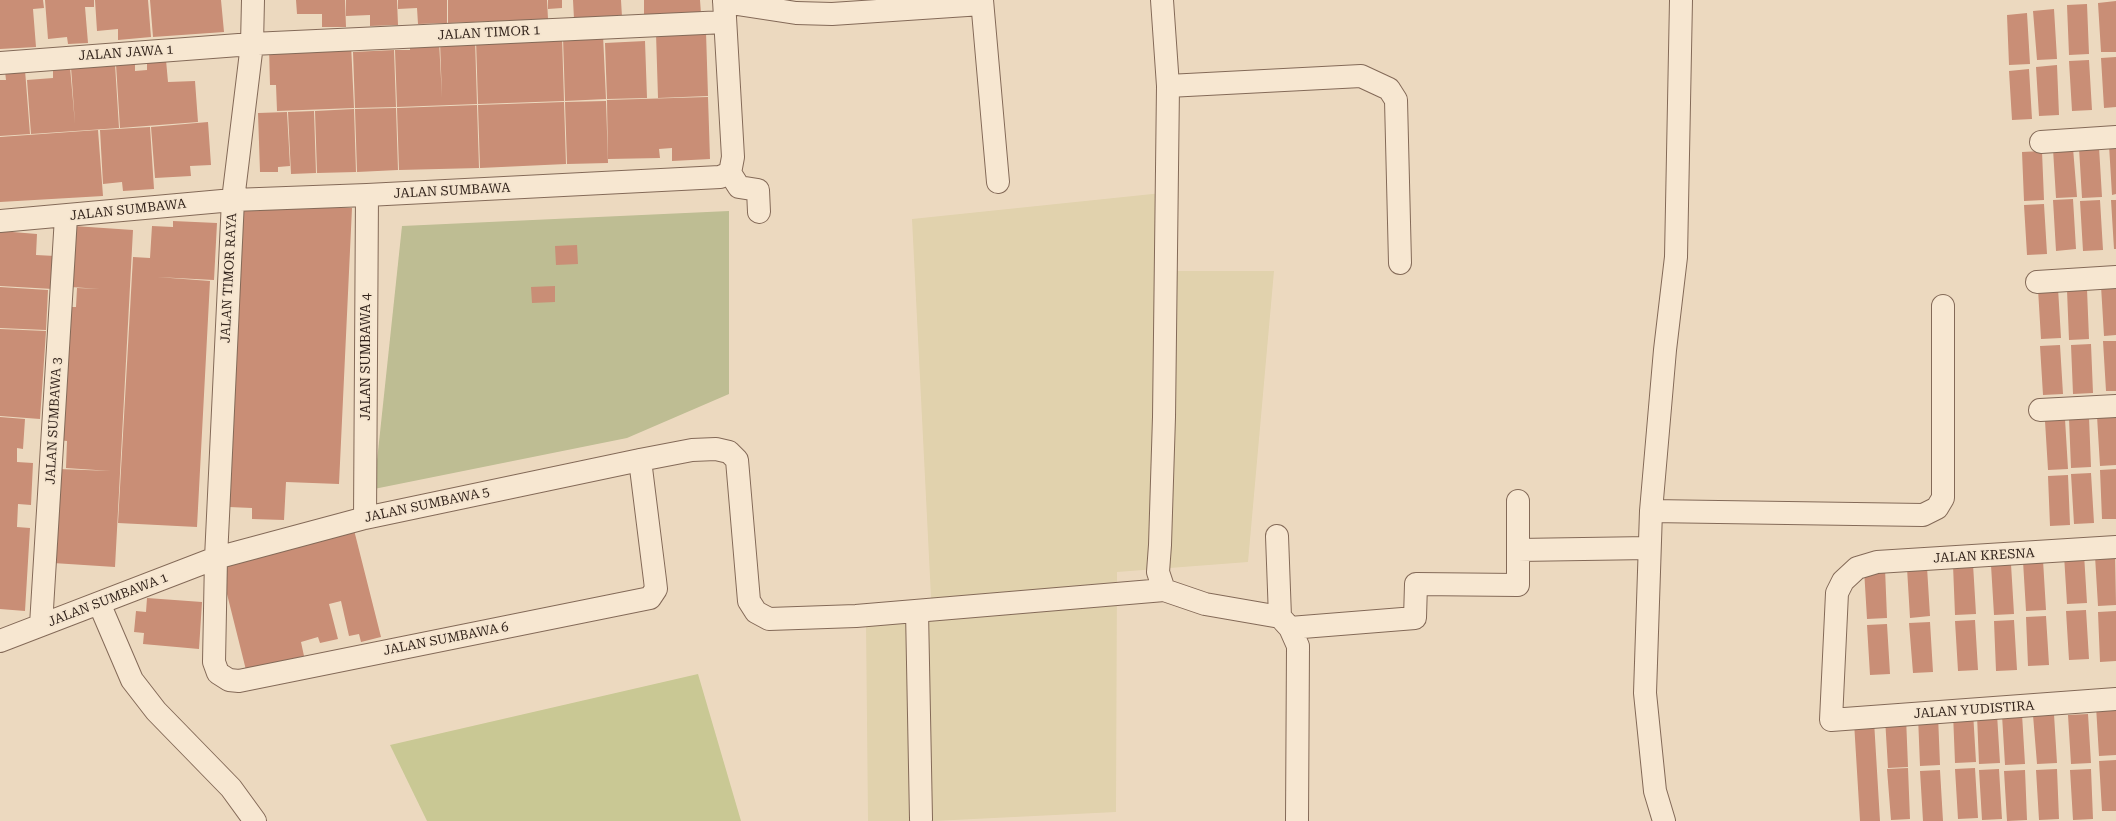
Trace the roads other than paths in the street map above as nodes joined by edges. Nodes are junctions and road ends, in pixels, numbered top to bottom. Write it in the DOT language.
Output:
graph roads {
  1 [pos="253,0"];
  2 [pos="1162,0"];
  3 [pos="1681,0"];
  4 [pos="982,2"];
  5 [pos="724,8"];
  6 [pos="252,44"];
  7 [pos="0,63"];
  8 [pos="1168,86"];
  9 [pos="2116,137"];
  10 [pos="2041,142"];
  11 [pos="730,173"];
  12 [pos="998,182"];
  13 [pos="367,195"];
  14 [pos="233,200"];
  15 [pos="759,212"];
  16 [pos="66,217"];
  17 [pos="0,221"];
  18 [pos="1400,263"];
  19 [pos="2116,277"];
  20 [pos="2037,282"];
  21 [pos="1943,306"];
  22 [pos="2116,406"];
  23 [pos="2040,410"];
  24 [pos="640,460"];
  25 [pos="1518,501"];
  26 [pos="1651,511"];
  27 [pos="365,518"];
  28 [pos="1277,536"];
  29 [pos="2116,547"];
  30 [pos="1649,548"];
  31 [pos="1518,550"];
  32 [pos="216,558"];
  33 [pos="1164,590"];
  34 [pos="99,603"];
  35 [pos="917,611"];
  36 [pos="1285,623"];
  37 [pos="42,625"];
  38 [pos="0,641"];
  39 [pos="2116,699"];
  40 [pos="1831,720"];
  41 [pos="921,819"];
  42 [pos="255,821"];
  43 [pos="1297,821"];
  44 [pos="1664,821"];
  1 -- 6 [label="street, JALAN TIMOR RAYA"];
  2 -- 8 [label="street"];
  3 -- 26 [label="street"];
  4 -- 5 [label="street, JALAN TIMOR 1"];
  4 -- 12 [label="street"];
  5 -- 6 [label="street, JALAN TIMOR 1"];
  5 -- 11 [label="street"];
  6 -- 7 [label="street, JALAN JAWA 1"];
  6 -- 14 [label="street, JALAN TIMOR RAYA"];
  8 -- 18 [label="street"];
  8 -- 33 [label="street"];
  9 -- 10 [label="street"];
  11 -- 13 [label="street, JALAN SUMBAWA"];
  11 -- 15 [label="street"];
  13 -- 14 [label="street, JALAN SUMBAWA"];
  13 -- 27 [label="street, JALAN SUMBAWA 4"];
  14 -- 16 [label="street, JALAN SUMBAWA"];
  14 -- 32 [label="street, JALAN TIMOR RAYA"];
  16 -- 17 [label="street, JALAN SUMBAWA"];
  16 -- 37 [label="street, JALAN SUMBAWA 3"];
  19 -- 20 [label="street"];
  21 -- 26 [label="street"];
  22 -- 23 [label="street"];
  24 -- 27 [label="street, JALAN SUMBAWA 5"];
  24 -- 32 [label="street, JALAN SUMBAWA 6"];
  24 -- 35 [label="street, JALAN SUMBAWA 5"];
  25 -- 31 [label="street"];
  26 -- 30 [label="street"];
  27 -- 32 [label="street, JALAN SUMBAWA 5"];
  28 -- 36 [label="street"];
  29 -- 40 [label="street, JALAN KRESNA"];
  30 -- 31 [label="street"];
  30 -- 44 [label="street"];
  31 -- 36 [label="street"];
  32 -- 34 [label="street, JALAN SUMBAWA 1"];
  33 -- 35 [label="street, JALAN SUMBAWA 5"];
  33 -- 36 [label="street"];
  34 -- 37 [label="street, JALAN SUMBAWA 1"];
  34 -- 42 [label="street"];
  35 -- 41 [label="street"];
  36 -- 43 [label="street"];
  37 -- 38 [label="street, JALAN SUMBAWA 1"];
  39 -- 40 [label="street, JALAN YUDISTIRA"];
}
